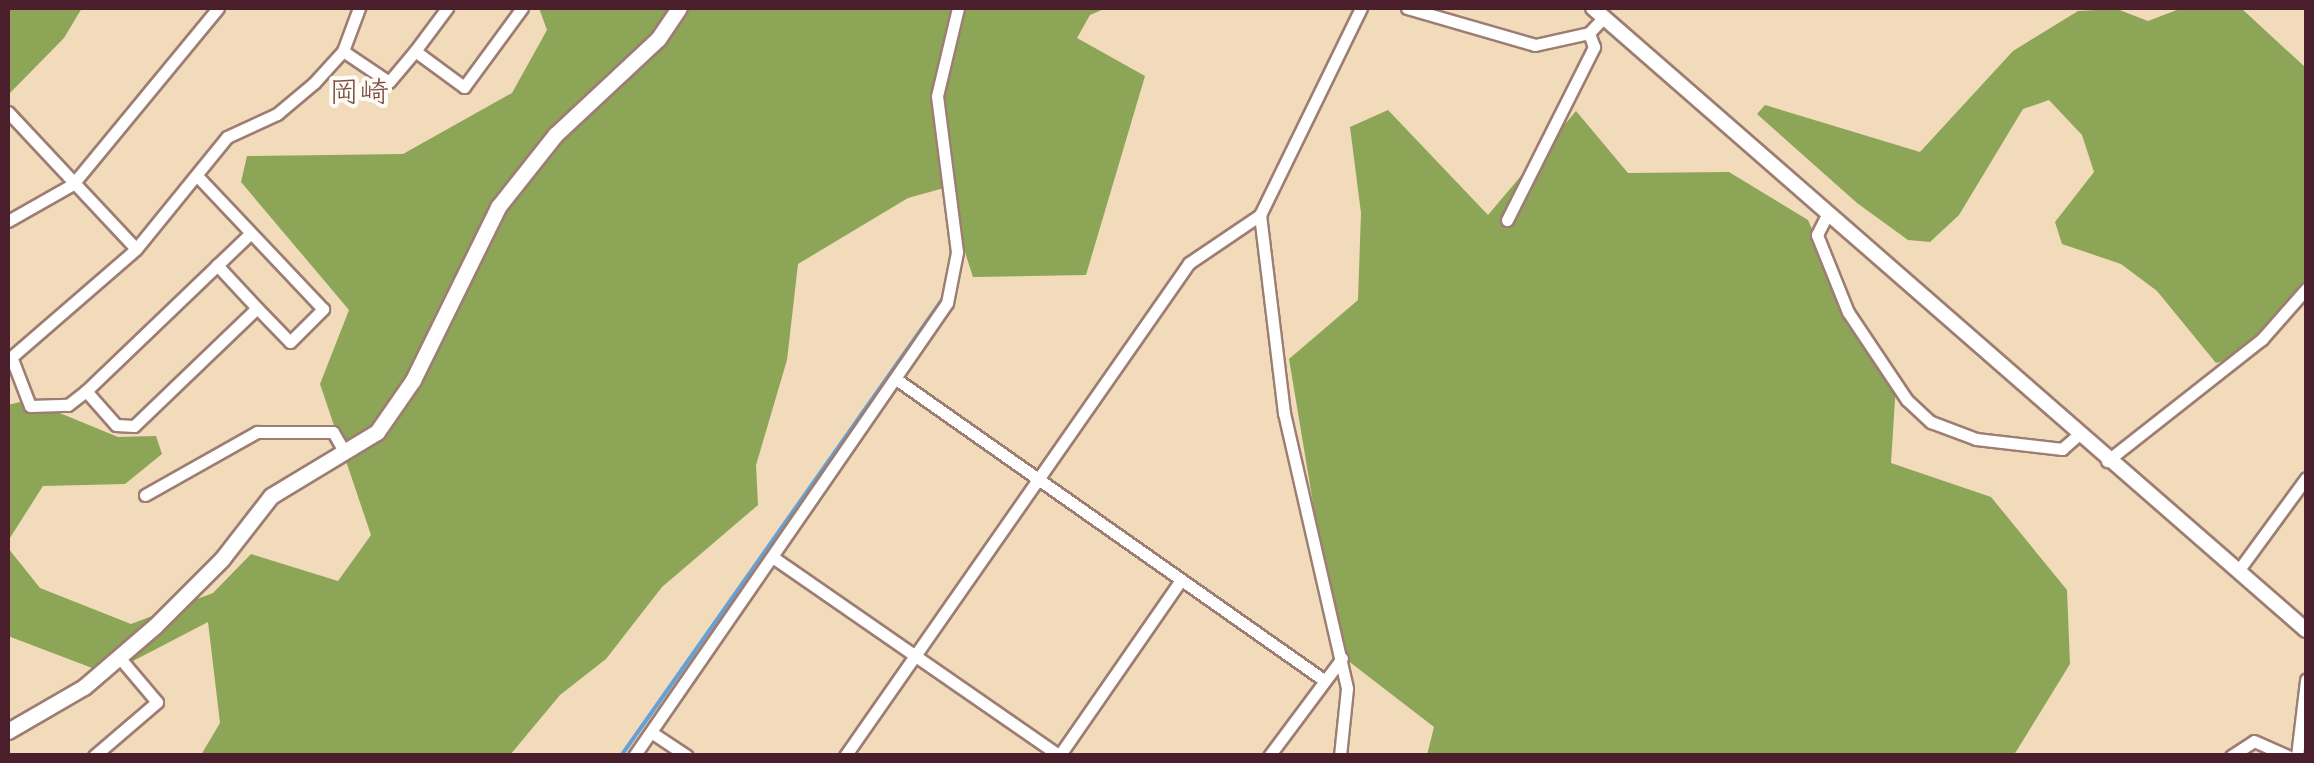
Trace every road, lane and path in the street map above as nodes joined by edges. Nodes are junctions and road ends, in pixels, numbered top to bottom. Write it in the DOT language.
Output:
graph roads {
  1 [pos="218,8"];
  2 [pos="359,8"];
  3 [pos="447,8"];
  4 [pos="522,8"];
  5 [pos="679,8"];
  6 [pos="958,8"];
  7 [pos="1360,8"];
  8 [pos="1406,8"];
  9 [pos="1598,13"];
  10 [pos="1589,33"];
  11 [pos="343,51"];
  12 [pos="416,51"];
  13 [pos="8,112"];
  14 [pos="198,177"];
  15 [pos="73,184"];
  16 [pos="1260,215"];
  17 [pos="1826,217"];
  18 [pos="1507,220"];
  19 [pos="8,221"];
  20 [pos="251,233"];
  21 [pos="136,250"];
  22 [pos="217,265"];
  23 [pos="2306,288"];
  24 [pos="257,308"];
  25 [pos="10,360"];
  26 [pos="896,379"];
  27 [pos="86,390"];
  28 [pos="2077,436"];
  29 [pos="345,453"];
  30 [pos="2106,461"];
  31 [pos="2306,478"];
  32 [pos="1038,480"];
  33 [pos="145,495"];
  34 [pos="774,558"];
  35 [pos="2238,571"];
  36 [pos="1181,580"];
  37 [pos="2306,630"];
  38 [pos="915,654"];
  39 [pos="119,657"];
  40 [pos="1342,658"];
  41 [pos="1322,678"];
  42 [pos="2306,680"];
  43 [pos="14,719"];
  44 [pos="8,730"];
  45 [pos="651,732"];
  46 [pos="1059,755"];
  47 [pos="94,756"];
  48 [pos="634,756"];
  49 [pos="687,756"];
  50 [pos="844,756"];
  51 [pos="1269,756"];
  52 [pos="1340,756"];
  53 [pos="2231,756"];
  54 [pos="2288,756"];
  55 [pos="2296,756"];
  1 -- 15 [label="street"];
  2 -- 11 [label="street"];
  3 -- 12 [label="street"];
  4 -- 12 [label="street"];
  5 -- 29 [label="main road"];
  6 -- 26 [label="street"];
  7 -- 16 [label="street"];
  8 -- 10 [label="street"];
  9 -- 10 [label="street"];
  9 -- 17 [label="street"];
  10 -- 18 [label="street"];
  11 -- 12 [label="street"];
  11 -- 14 [label="street"];
  13 -- 15 [label="street"];
  14 -- 20 [label="street"];
  14 -- 21 [label="street"];
  15 -- 19 [label="street"];
  15 -- 21 [label="street"];
  16 -- 32 [label="street"];
  16 -- 40 [label="street"];
  17 -- 28 [label="street"];
  17 -- 28 [label="street"];
  20 -- 22 [label="street"];
  20 -- 24 [label="street"];
  21 -- 25 [label="street"];
  22 -- 24 [label="street"];
  22 -- 27 [label="street"];
  23 -- 30 [label="street"];
  24 -- 27 [label="street"];
  25 -- 27 [label="street"];
  26 -- 32 [label="street"];
  26 -- 34 [label="street"];
  28 -- 30 [label="street"];
  29 -- 33 [label="street"];
  29 -- 39 [label="main road"];
  30 -- 35 [label="street"];
  31 -- 35 [label="street"];
  32 -- 36 [label="street"];
  32 -- 38 [label="street"];
  34 -- 38 [label="street"];
  34 -- 45 [label="street"];
  35 -- 37 [label="street"];
  36 -- 41 [label="street"];
  36 -- 46 [label="street"];
  38 -- 46 [label="street"];
  38 -- 50 [label="street"];
  39 -- 43 [label="main road"];
  39 -- 47 [label="street"];
  40 -- 41 [label="street"];
  40 -- 52 [label="street"];
  41 -- 51 [label="street"];
  42 -- 55 [label="street"];
  43 -- 44 [label="main road"];
  45 -- 48 [label="street"];
  45 -- 49 [label="street"];
  53 -- 54 [label="street"];
}
